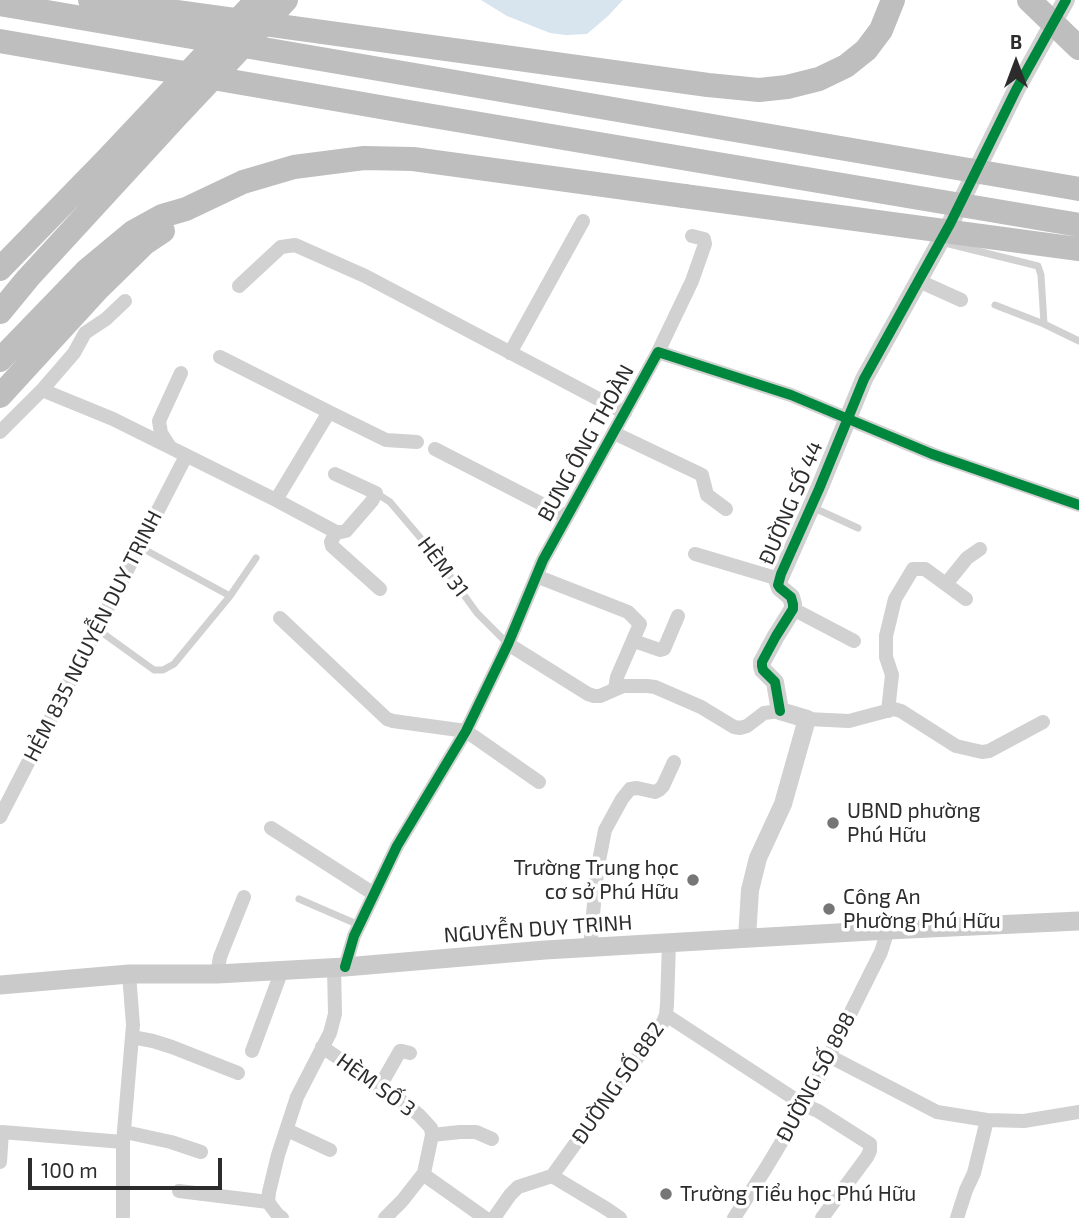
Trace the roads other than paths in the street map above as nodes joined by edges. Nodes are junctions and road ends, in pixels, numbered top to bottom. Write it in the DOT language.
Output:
graph roads {
  1 [pos="90,0"];
  2 [pos="257,0"];
  3 [pos="286,0"];
  4 [pos="893,0"];
  5 [pos="1029,0"];
  6 [pos="1066,0"];
  7 [pos="0,4"];
  8 [pos="0,41"];
  9 [pos="1079,48"];
  10 [pos="1079,189"];
  11 [pos="186,209"];
  12 [pos="583,221"];
  13 [pos="1079,225"];
  14 [pos="692,236"];
  15 [pos="940,242"];
  16 [pos="1079,249"];
  17 [pos="0,269"];
  18 [pos="919,281"];
  19 [pos="239,286"];
  20 [pos="961,300"];
  21 [pos="125,301"];
  22 [pos="995,305"];
  23 [pos="0,312"];
  24 [pos="1044,324"];
  25 [pos="1079,341"];
  26 [pos="658,352"];
  27 [pos="510,353"];
  28 [pos="220,357"];
  29 [pos="0,359"];
  30 [pos="181,373"];
  31 [pos="42,390"];
  32 [pos="0,396"];
  33 [pos="329,412"];
  34 [pos="625,413"];
  35 [pos="847,418"];
  36 [pos="0,432"];
  37 [pos="614,433"];
  38 [pos="417,442"];
  39 [pos="171,448"];
  40 [pos="435,449"];
  41 [pos="186,456"];
  42 [pos="335,474"];
  43 [pos="376,493"];
  44 [pos="276,500"];
  45 [pos="1079,505"];
  46 [pos="811,507"];
  47 [pos="726,509"];
  48 [pos="567,517"];
  49 [pos="858,528"];
  50 [pos="336,532"];
  51 [pos="139,547"];
  52 [pos="980,549"];
  53 [pos="695,554"];
  54 [pos="256,558"];
  55 [pos="536,576"];
  56 [pos="779,579"];
  57 [pos="946,584"];
  58 [pos="380,589"];
  59 [pos="230,596"];
  60 [pos="966,599"];
  61 [pos="793,609"];
  62 [pos="678,616"];
  63 [pos="279,618"];
  64 [pos="97,629"];
  65 [pos="634,640"];
  66 [pos="854,641"];
  67 [pos="508,644"];
  68 [pos="615,690"];
  69 [pos="780,711"];
  70 [pos="888,711"];
  71 [pos="807,719"];
  72 [pos="1043,722"];
  73 [pos="466,732"];
  74 [pos="674,762"];
  75 [pos="539,782"];
  76 [pos="0,817"];
  77 [pos="271,828"];
  78 [pos="374,894"];
  79 [pos="244,897"];
  80 [pos="299,899"];
  81 [pos="1079,921"];
  82 [pos="360,925"];
  83 [pos="888,930"];
  84 [pos="747,938"];
  85 [pos="668,943"];
  86 [pos="590,948"];
  87 [pos="340,967"];
  88 [pos="282,970"];
  89 [pos="130,974"];
  90 [pos="217,974"];
  91 [pos="0,985"];
  92 [pos="666,1015"];
  93 [pos="132,1037"];
  94 [pos="322,1047"];
  95 [pos="252,1051"];
  96 [pos="410,1053"];
  97 [pos="829,1056"];
  98 [pos="238,1073"];
  99 [pos="380,1086"];
  100 [pos="804,1105"];
  101 [pos="1079,1112"];
  102 [pos="987,1120"];
  103 [pos="287,1130"];
  104 [pos="1,1132"];
  105 [pos="432,1135"];
  106 [pos="124,1137"];
  107 [pos="492,1139"];
  108 [pos="330,1150"];
  109 [pos="201,1152"];
  110 [pos="0,1162"];
  111 [pos="424,1172"];
  112 [pos="552,1176"];
  113 [pos="179,1191"];
  114 [pos="274,1209"];
  115 [pos="123,1218"];
  116 [pos="261,1218"];
  117 [pos="385,1218"];
  118 [pos="485,1218"];
  119 [pos="494,1218"];
  120 [pos="620,1218"];
  121 [pos="734,1218"];
  122 [pos="822,1218"];
  123 [pos="957,1218"];
  1 -- 4 [label="highway, bridge"];
  2 -- 17 [label="highway"];
  3 -- 23 [label="highway"];
  5 -- 9 [label="highway, bridge"];
  6 -- 15 [label="street"];
  7 -- 10 [label="highway, bridge"];
  8 -- 13 [label="highway, bridge"];
  11 -- 16 [label="highway, bridge"];
  11 -- 29 [label="highway"];
  11 -- 32 [label="highway"];
  12 -- 27 [label="street"];
  14 -- 26 [label="street"];
  15 -- 18 [label="street"];
  15 -- 24 [label="lane"];
  18 -- 20 [label="street"];
  18 -- 35 [label="street"];
  19 -- 27 [label="street"];
  21 -- 31 [label="street"];
  22 -- 24 [label="lane"];
  24 -- 25 [label="lane"];
  26 -- 34 [label="street, BƯNG ÔNG THOÀN"];
  26 -- 35 [label="street, BƯNG ÔNG THOÀN"];
  27 -- 34 [label="street"];
  28 -- 33 [label="street"];
  30 -- 39 [label="street"];
  31 -- 36 [label="street"];
  31 -- 39 [label="street"];
  33 -- 38 [label="street"];
  33 -- 44 [label="street"];
  34 -- 37 [label="street, BƯNG ÔNG THOÀN"];
  35 -- 45 [label="street, BƯNG ÔNG THOÀN"];
  35 -- 46 [label="street, ĐƯỜNG SỐ 44"];
  37 -- 47 [label="street"];
  37 -- 48 [label="street, BƯNG ÔNG THOÀN"];
  39 -- 41 [label="street"];
  40 -- 48 [label="street"];
  41 -- 44 [label="street"];
  41 -- 51 [label="street, HẺM 835 NGUYỄN DUY TRINH"];
  42 -- 43 [label="street"];
  43 -- 50 [label="street"];
  43 -- 67 [label="lane, HÈM 31"];
  44 -- 50 [label="street"];
  46 -- 49 [label="lane"];
  46 -- 56 [label="street, ĐƯỜNG SỐ 44"];
  48 -- 55 [label="street, BƯNG ÔNG THOÀN"];
  50 -- 58 [label="street"];
  51 -- 59 [label="lane"];
  51 -- 64 [label="street, HẺM 835 NGUYỄN DUY TRINH"];
  52 -- 57 [label="street"];
  53 -- 56 [label="street"];
  54 -- 59 [label="lane"];
  55 -- 65 [label="street"];
  55 -- 67 [label="street, BƯNG ÔNG THOÀN"];
  56 -- 61 [label="street, ĐƯỜNG SỐ 44"];
  57 -- 60 [label="street"];
  57 -- 70 [label="street"];
  59 -- 64 [label="lane"];
  61 -- 66 [label="street"];
  61 -- 69 [label="street"];
  62 -- 65 [label="street"];
  63 -- 73 [label="street"];
  64 -- 76 [label="street, HẺM 835 NGUYỄN DUY TRINH"];
  65 -- 68 [label="street"];
  67 -- 68 [label="street"];
  67 -- 73 [label="street, BƯNG ÔNG THOÀN"];
  68 -- 69 [label="street"];
  69 -- 71 [label="street"];
  70 -- 71 [label="street"];
  70 -- 72 [label="street"];
  71 -- 84 [label="street"];
  73 -- 75 [label="street"];
  73 -- 78 [label="street, BƯNG ÔNG THOÀN"];
  74 -- 86 [label="street"];
  77 -- 78 [label="street"];
  78 -- 82 [label="street, BƯNG ÔNG THOÀN"];
  79 -- 90 [label="street"];
  80 -- 82 [label="lane"];
  81 -- 83 [label="main road, NGUYỄN DUY TRINH"];
  82 -- 87 [label="street, BƯNG ÔNG THOÀN"];
  83 -- 84 [label="main road, NGUYỄN DUY TRINH"];
  83 -- 97 [label="street, ĐƯỜNG SỐ 898"];
  84 -- 85 [label="main road, NGUYỄN DUY TRINH"];
  85 -- 86 [label="main road, NGUYỄN DUY TRINH"];
  85 -- 92 [label="street, ĐƯỜNG SỐ 882"];
  86 -- 87 [label="main road, NGUYỄN DUY TRINH"];
  87 -- 88 [label="main road, NGUYỄN DUY TRINH"];
  87 -- 94 [label="street, BƯNG ÔNG THOÀN"];
  88 -- 90 [label="main road, NGUYỄN DUY TRINH"];
  88 -- 95 [label="street"];
  89 -- 90 [label="main road, NGUYỄN DUY TRINH"];
  89 -- 91 [label="main road, NGUYỄN DUY TRINH"];
  89 -- 93 [label="street"];
  92 -- 100 [label="street"];
  92 -- 112 [label="street, ĐƯỜNG SỐ 882"];
  93 -- 98 [label="street"];
  93 -- 106 [label="street"];
  94 -- 99 [label="street, HÈM SỐ 3"];
  94 -- 103 [label="street, BƯNG ÔNG THOÀN"];
  96 -- 99 [label="street"];
  97 -- 100 [label="street, ĐƯỜNG SỐ 898"];
  97 -- 102 [label="street"];
  99 -- 105 [label="street, HÈM SỐ 3"];
  100 -- 121 [label="street, ĐƯỜNG SỐ 898"];
  100 -- 122 [label="street"];
  101 -- 102 [label="street"];
  102 -- 123 [label="street"];
  103 -- 108 [label="street"];
  103 -- 114 [label="street, BƯNG ÔNG THOÀN"];
  104 -- 106 [label="street"];
  104 -- 110 [label="street"];
  105 -- 107 [label="street"];
  105 -- 111 [label="street, HÈM SỐ 3"];
  106 -- 109 [label="street"];
  106 -- 115 [label="street"];
  111 -- 117 [label="street"];
  111 -- 118 [label="street"];
  112 -- 119 [label="street"];
  112 -- 120 [label="street"];
  113 -- 114 [label="street"];
  114 -- 116 [label="street"];
}
